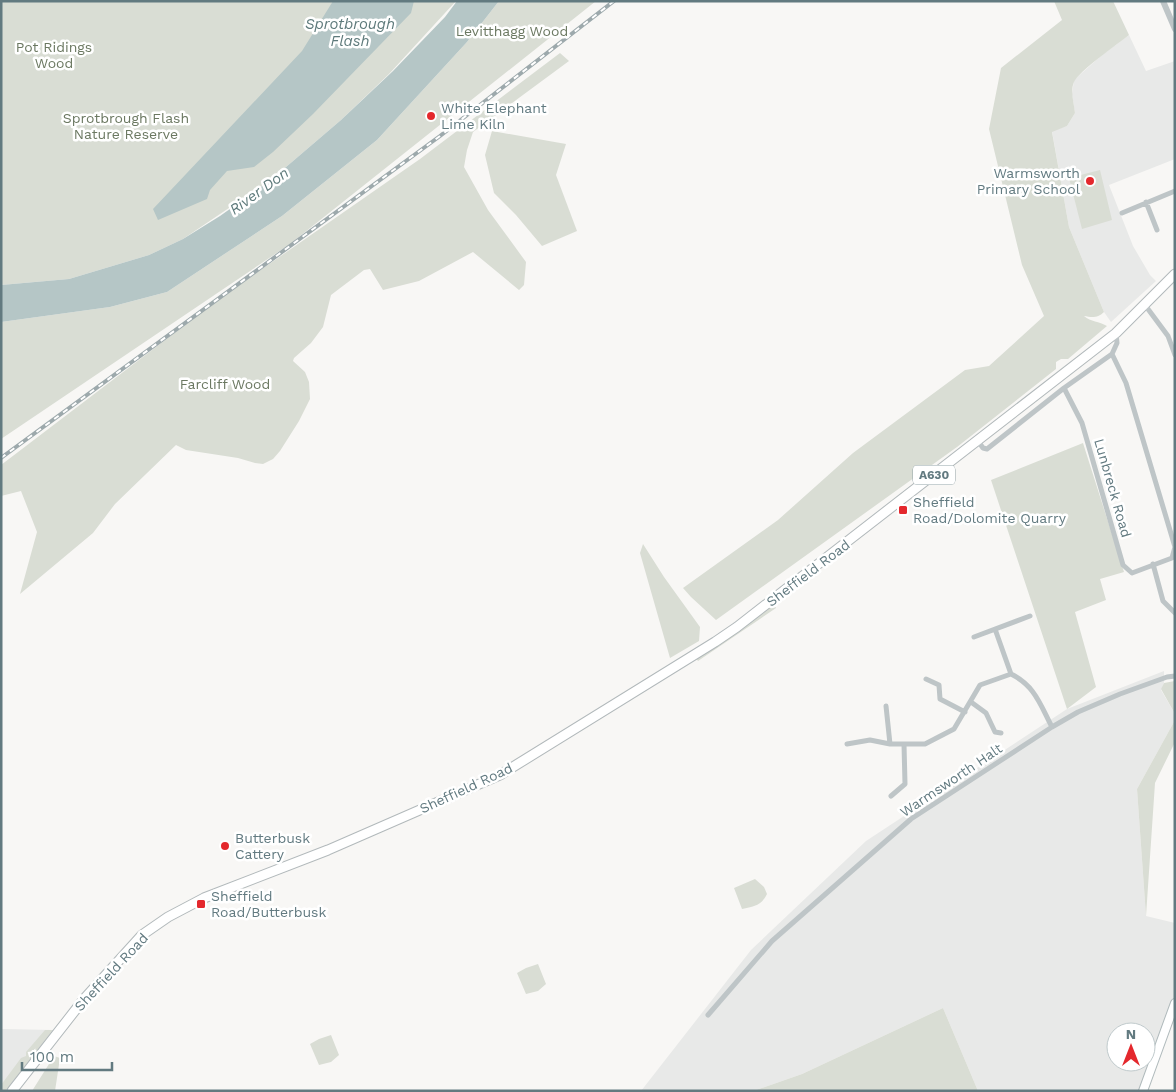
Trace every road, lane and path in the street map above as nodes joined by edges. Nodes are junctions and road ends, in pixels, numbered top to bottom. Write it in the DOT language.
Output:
graph roads {
  1 [pos="1163,1"];
  2 [pos="1175,29"];
  3 [pos="1175,191"];
  4 [pos="1146,202"];
  5 [pos="1122,213"];
  6 [pos="1157,230"];
  7 [pos="1175,274"];
  8 [pos="1146,305"];
  9 [pos="1116,333"];
  10 [pos="1112,354"];
  11 [pos="1175,355"];
  12 [pos="1064,388"];
  13 [pos="978,441"];
  14 [pos="1153,564"];
  15 [pos="1175,612"];
  16 [pos="1030,616"];
  17 [pos="995,629"];
  18 [pos="974,637"];
  19 [pos="1011,674"];
  20 [pos="1175,676"];
  21 [pos="926,678"];
  22 [pos="971,702"];
  23 [pos="886,706"];
  24 [pos="965,712"];
  25 [pos="1052,727"];
  26 [pos="995,732"];
  27 [pos="1001,733"];
  28 [pos="988,736"];
  29 [pos="847,744"];
  30 [pos="890,744"];
  31 [pos="904,744"];
  32 [pos="891,796"];
  33 [pos="1175,1003"];
  34 [pos="708,1015"];
  35 [pos="12,1091"];
  36 [pos="1143,1091"];
  1 -- 2 [label="street"];
  3 -- 4 [label="street"];
  4 -- 5 [label="street"];
  4 -- 6 [label="street"];
  7 -- 8 [label="main road, Sheffield Road / A630"];
  8 -- 9 [label="main road, Sheffield Road / A630"];
  8 -- 11 [label="street"];
  9 -- 10 [label="street"];
  9 -- 13 [label="main road, Sheffield Road / A630"];
  10 -- 12 [label="street"];
  10 -- 14 [label="street"];
  12 -- 13 [label="street"];
  12 -- 14 [label="street, Lunbreck Road"];
  13 -- 35 [label="main road, Sheffield Road / A630"];
  14 -- 15 [label="street"];
  16 -- 17 [label="street"];
  17 -- 18 [label="street"];
  17 -- 19 [label="street"];
  19 -- 22 [label="street"];
  19 -- 25 [label="street"];
  20 -- 25 [label="street, Warmsworth Halt"];
  21 -- 24 [label="street"];
  22 -- 24 [label="street"];
  22 -- 26 [label="street"];
  23 -- 30 [label="street"];
  24 -- 31 [label="street"];
  25 -- 34 [label="street, Warmsworth Halt"];
  26 -- 27 [label="street"];
  26 -- 28 [label="street"];
  29 -- 30 [label="street"];
  30 -- 31 [label="street"];
  31 -- 32 [label="street"];
  33 -- 36 [label="main road"];
}
